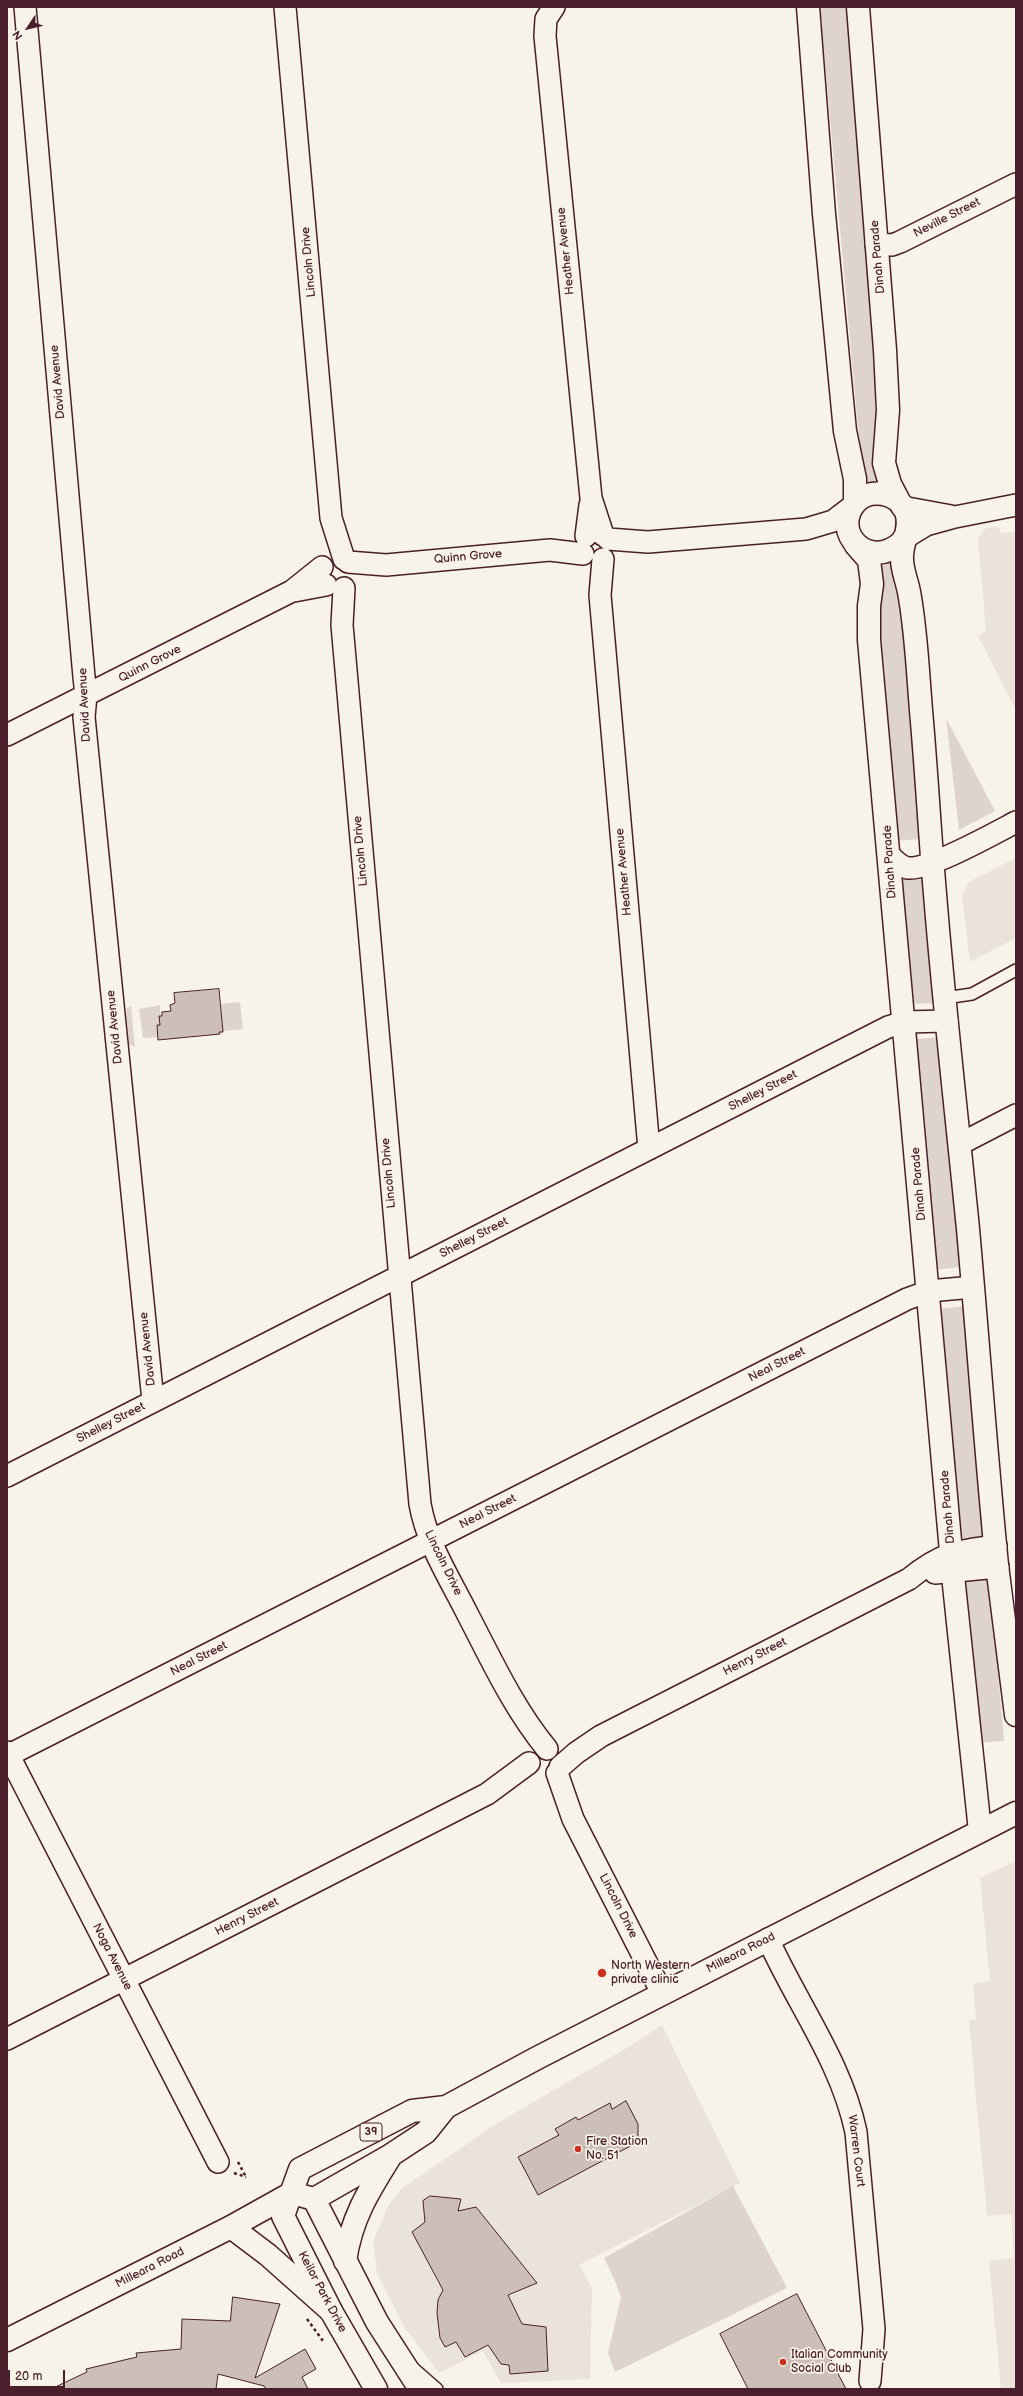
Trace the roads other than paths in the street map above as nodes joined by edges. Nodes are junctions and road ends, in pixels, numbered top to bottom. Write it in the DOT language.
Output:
graph roads {
  1 [pos="25,7"];
  2 [pos="285,7"];
  3 [pos="554,7"];
  4 [pos="808,7"];
  5 [pos="858,7"];
  6 [pos="1016,184"];
  7 [pos="876,244"];
  8 [pos="854,504"];
  9 [pos="901,505"];
  10 [pos="1016,505"];
  11 [pos="955,517"];
  12 [pos="806,529"];
  13 [pos="902,541"];
  14 [pos="854,542"];
  15 [pos="595,547"];
  16 [pos="336,574"];
  17 [pos="86,695"];
  18 [pos="7,735"];
  19 [pos="1016,822"];
  20 [pos="890,856"];
  21 [pos="933,862"];
  22 [pos="1016,970"];
  23 [pos="945,998"];
  24 [pos="947,1021"];
  25 [pos="904,1022"];
  26 [pos="1016,1115"];
  27 [pos="960,1144"];
  28 [pos="649,1149"];
  29 [pos="398,1277"];
  30 [pos="973,1287"];
  31 [pos="929,1291"];
  32 [pos="153,1401"];
  33 [pos="7,1476"];
  34 [pos="430,1541"];
  35 [pos="996,1546"];
  36 [pos="952,1562"];
  37 [pos="998,1567"];
  38 [pos="1016,1715"];
  39 [pos="8,1754"];
  40 [pos="544,1765"];
  41 [pos="1016,1813"];
  42 [pos="980,1831"];
  43 [pos="768,1939"];
  44 [pos="124,1980"];
  45 [pos="662,1993"];
  46 [pos="7,2039"];
  47 [pos="446,2107"];
  48 [pos="391,2155"];
  49 [pos="218,2162"];
  50 [pos="292,2193"];
  51 [pos="314,2199"];
  52 [pos="231,2227"];
  53 [pos="345,2261"];
  54 [pos="330,2311"];
  55 [pos="7,2340"];
  56 [pos="396,2354"];
  57 [pos="870,2381"];
  58 [pos="376,2389"];
  59 [pos="420,2389"];
  60 [pos="437,2389"];
  1 -- 17 [label="street, David Avenue"];
  2 -- 16 [label="street, Lincoln Drive"];
  3 -- 15 [label="street, Heather Avenue"];
  4 -- 8 [label="street"];
  5 -- 7 [label="street, Dinah Parade"];
  6 -- 7 [label="street, Neville Street"];
  7 -- 9 [label="street, Dinah Parade"];
  8 -- 9 [label="street"];
  8 -- 12 [label="street, Quinn Grove"];
  8 -- 14 [label="street"];
  9 -- 11 [label="street"];
  9 -- 13 [label="street"];
  10 -- 11 [label="street"];
  11 -- 13 [label="street"];
  12 -- 14 [label="street, Quinn Grove"];
  12 -- 15 [label="street, Quinn Grove"];
  13 -- 14 [label="street"];
  13 -- 21 [label="street"];
  14 -- 20 [label="street, Dinah Parade"];
  15 -- 16 [label="street, Quinn Grove"];
  15 -- 28 [label="street, Heather Avenue"];
  16 -- 17 [label="street, Quinn Grove"];
  16 -- 29 [label="street, Lincoln Drive"];
  17 -- 18 [label="street, Quinn Grove"];
  17 -- 32 [label="street, David Avenue"];
  19 -- 21 [label="street"];
  20 -- 21 [label="street"];
  20 -- 25 [label="street, Dinah Parade"];
  21 -- 23 [label="street"];
  22 -- 23 [label="lane"];
  23 -- 24 [label="street"];
  24 -- 25 [label="street, Shelley Street"];
  24 -- 27 [label="street"];
  25 -- 28 [label="street, Shelley Street"];
  25 -- 31 [label="street, Dinah Parade"];
  26 -- 27 [label="street"];
  27 -- 30 [label="street"];
  28 -- 29 [label="street, Shelley Street"];
  29 -- 32 [label="street, Shelley Street"];
  29 -- 34 [label="street, Lincoln Drive"];
  30 -- 31 [label="street, Neal Street"];
  30 -- 35 [label="street"];
  31 -- 34 [label="street, Neal Street"];
  31 -- 36 [label="street, Dinah Parade"];
  32 -- 33 [label="street, Shelley Street"];
  34 -- 39 [label="street, Neal Street"];
  34 -- 40 [label="street, Lincoln Drive"];
  35 -- 36 [label="street, Henry Street"];
  35 -- 37 [label="street"];
  36 -- 37 [label="street, Henry Street"];
  36 -- 40 [label="street, Henry Street"];
  36 -- 42 [label="street, Dinah Parade"];
  37 -- 38 [label="street"];
  39 -- 44 [label="street, Noga Avenue"];
  40 -- 44 [label="street, Henry Street"];
  40 -- 45 [label="street, Lincoln Drive"];
  41 -- 42 [label="street, Milleara Road / 39"];
  42 -- 43 [label="street, Milleara Road / 39"];
  43 -- 45 [label="street, Milleara Road / 39"];
  43 -- 57 [label="street, Warren Court"];
  44 -- 46 [label="street, Henry Street"];
  44 -- 49 [label="street, Noga Avenue"];
  45 -- 47 [label="street, Milleara Road / 39"];
  47 -- 48 [label="street, Milleara Road / 39"];
  47 -- 50 [label="street, Milleara Road / 39"];
  48 -- 51 [label="street, Milleara Road / 39"];
  48 -- 53 [label="street, 39"];
  50 -- 51 [label="street"];
  50 -- 52 [label="street, Milleara Road"];
  50 -- 54 [label="street, Keilor Park Drive / 39"];
  51 -- 53 [label="street"];
  52 -- 54 [label="street"];
  52 -- 55 [label="street, Milleara Road"];
  53 -- 56 [label="street"];
  54 -- 58 [label="street, Keilor Park Drive / 39"];
  56 -- 59 [label="street"];
  56 -- 60 [label="lane"];
}
